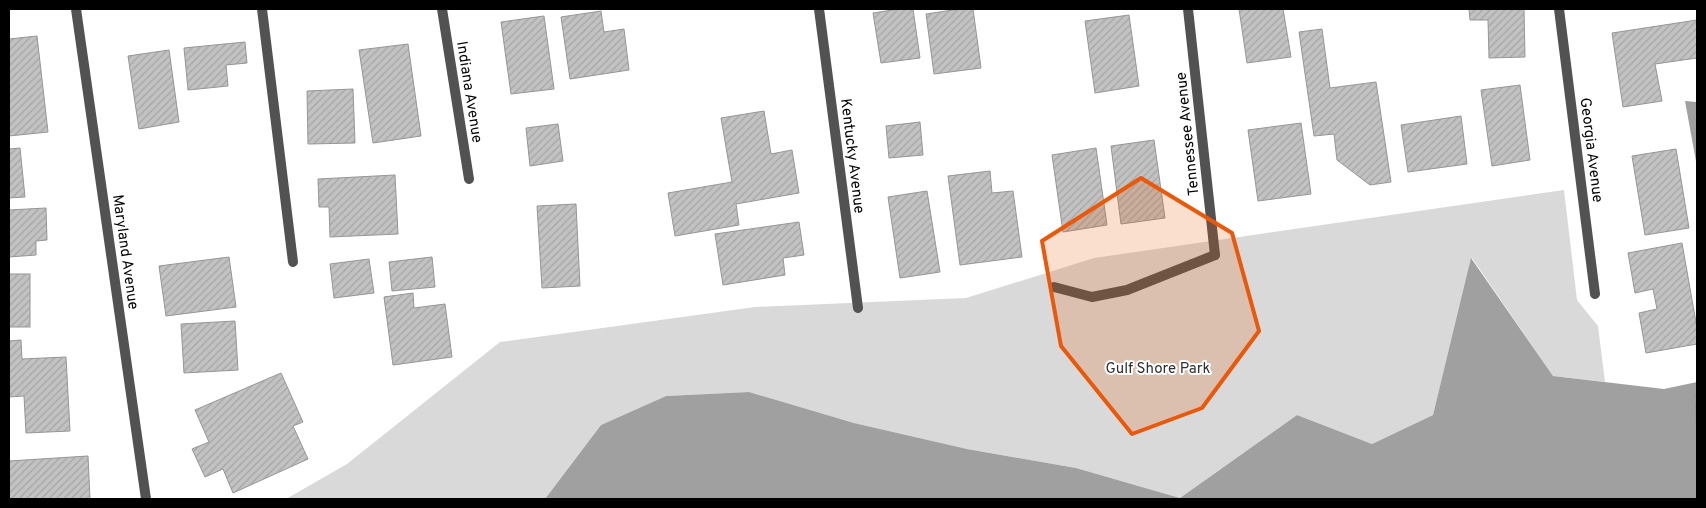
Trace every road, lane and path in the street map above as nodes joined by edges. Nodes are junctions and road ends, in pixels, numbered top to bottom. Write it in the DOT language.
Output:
graph roads {
  1 [pos="76,9"];
  2 [pos="262,9"];
  3 [pos="442,9"];
  4 [pos="819,9"];
  5 [pos="1188,9"];
  6 [pos="1560,9"];
  7 [pos="469,179"];
  8 [pos="293,262"];
  9 [pos="1054,287"];
  10 [pos="1595,294"];
  11 [pos="858,308"];
  12 [pos="146,499"];
  1 -- 12 [label="street, Maryland Avenue"];
  2 -- 8 [label="street"];
  3 -- 7 [label="street, Indiana Avenue"];
  4 -- 11 [label="street, Kentucky Avenue"];
  5 -- 9 [label="street, Tennessee Avenue"];
  6 -- 10 [label="street, Georgia Avenue"];
}
